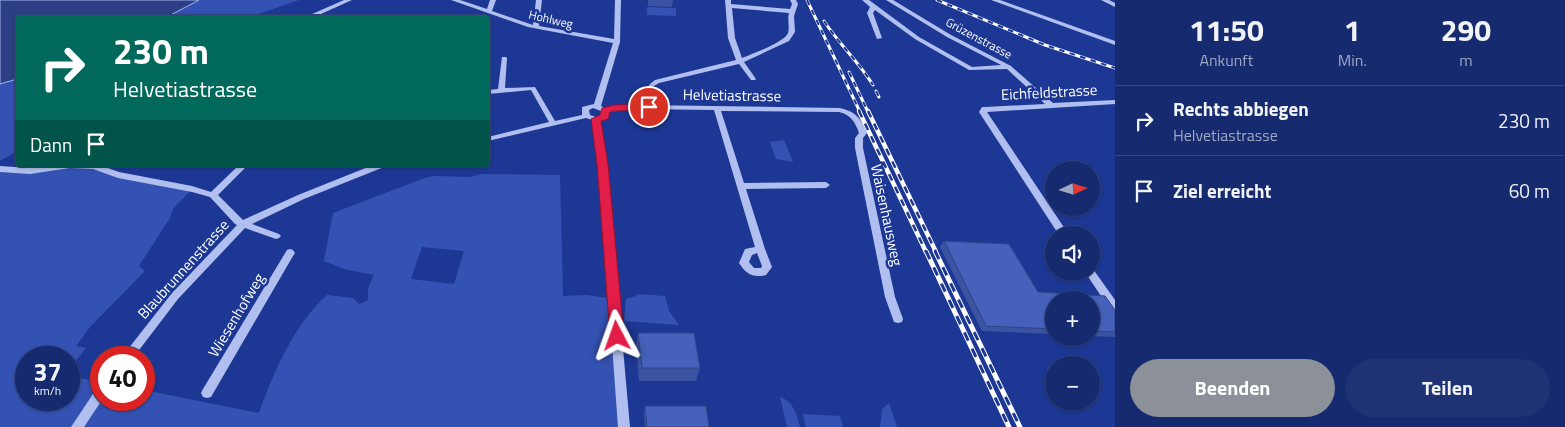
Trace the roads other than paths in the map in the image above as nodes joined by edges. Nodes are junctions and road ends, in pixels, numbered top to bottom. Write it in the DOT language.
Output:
graph roads {
  1 [pos="349,0"];
  2 [pos="454,0"];
  3 [pos="493,0"];
  4 [pos="539,0"];
  5 [pos="618,0"];
  6 [pos="793,0"];
  7 [pos="865,0"];
  8 [pos="889,0"];
  9 [pos="994,0"];
  10 [pos="1104,0"];
  11 [pos="728,3"];
  12 [pos="1115,5"];
  13 [pos="873,7"];
  14 [pos="792,11"];
  15 [pos="489,12"];
  16 [pos="313,15"];
  17 [pos="536,27"];
  18 [pos="879,38"];
  19 [pos="617,42"];
  20 [pos="1115,43"];
  21 [pos="504,58"];
  22 [pos="740,62"];
  23 [pos="1009,66"];
  24 [pos="753,79"];
  25 [pos="501,91"];
  26 [pos="490,92"];
  27 [pos="1115,102"];
  28 [pos="597,106"];
  29 [pos="1052,106"];
  30 [pos="636,107"];
  31 [pos="717,108"];
  32 [pos="605,110"];
  33 [pos="586,116"];
  34 [pos="857,117"];
  35 [pos="596,119"];
  36 [pos="553,123"];
  37 [pos="490,139"];
  38 [pos="62,167"];
  39 [pos="97,167"];
  40 [pos="242,167"];
  41 [pos="376,167"];
  42 [pos="0,169"];
  43 [pos="826,185"];
  44 [pos="741,186"];
  45 [pos="213,195"];
  46 [pos="244,224"];
  47 [pos="1058,226"];
  48 [pos="276,236"];
  49 [pos="760,249"];
  50 [pos="290,253"];
  51 [pos="1096,281"];
  52 [pos="1115,308"];
  53 [pos="898,319"];
  54 [pos="135,346"];
  55 [pos="207,393"];
  56 [pos="90,408"];
  57 [pos="77,427"];
  58 [pos="624,427"];
  1 -- 16 [label="street"];
  2 -- 15 [label="street, Hohlweg"];
  3 -- 15 [label="street"];
  4 -- 17 [label="street"];
  5 -- 19 [label="street"];
  6 -- 14 [label="street"];
  7 -- 13 [label="street"];
  8 -- 23 [label="street, Grüzenstrasse"];
  9 -- 20 [label="street"];
  10 -- 12 [label="street"];
  11 -- 14 [label="street"];
  11 -- 22 [label="street"];
  13 -- 18 [label="street"];
  13 -- 23 [label="street"];
  14 -- 22 [label="street"];
  15 -- 17 [label="street, Hohlweg"];
  17 -- 19 [label="street, Hohlweg"];
  19 -- 28 [label="street"];
  21 -- 25 [label="street"];
  22 -- 24 [label="street"];
  22 -- 30 [label="street"];
  23 -- 29 [label="street, Grüzenstrasse"];
  25 -- 26 [label="street"];
  25 -- 36 [label="street"];
  27 -- 29 [label="street, Eichfeldstrasse"];
  28 -- 32 [label="street"];
  28 -- 33 [label="street"];
  29 -- 47 [label="street, Eichfeldstrasse"];
  30 -- 31 [label="street, Helvetiastrasse"];
  30 -- 32 [label="street, Helvetiastrasse"];
  31 -- 34 [label="street, Helvetiastrasse"];
  31 -- 44 [label="street"];
  32 -- 35 [label="street"];
  33 -- 35 [label="street"];
  33 -- 36 [label="street"];
  34 -- 53 [label="street, Waisenhausweg"];
  35 -- 58 [label="street"];
  36 -- 37 [label="street"];
  38 -- 42 [label="street"];
  39 -- 45 [label="street"];
  40 -- 45 [label="street"];
  41 -- 46 [label="street"];
  43 -- 44 [label="street"];
  44 -- 49 [label="street"];
  45 -- 46 [label="street"];
  46 -- 48 [label="street"];
  46 -- 54 [label="street, Blaubrunnenstrasse"];
  50 -- 55 [label="street, Wiesenhofweg"];
  51 -- 52 [label="street"];
  56 -- 57 [label="street"];
}
